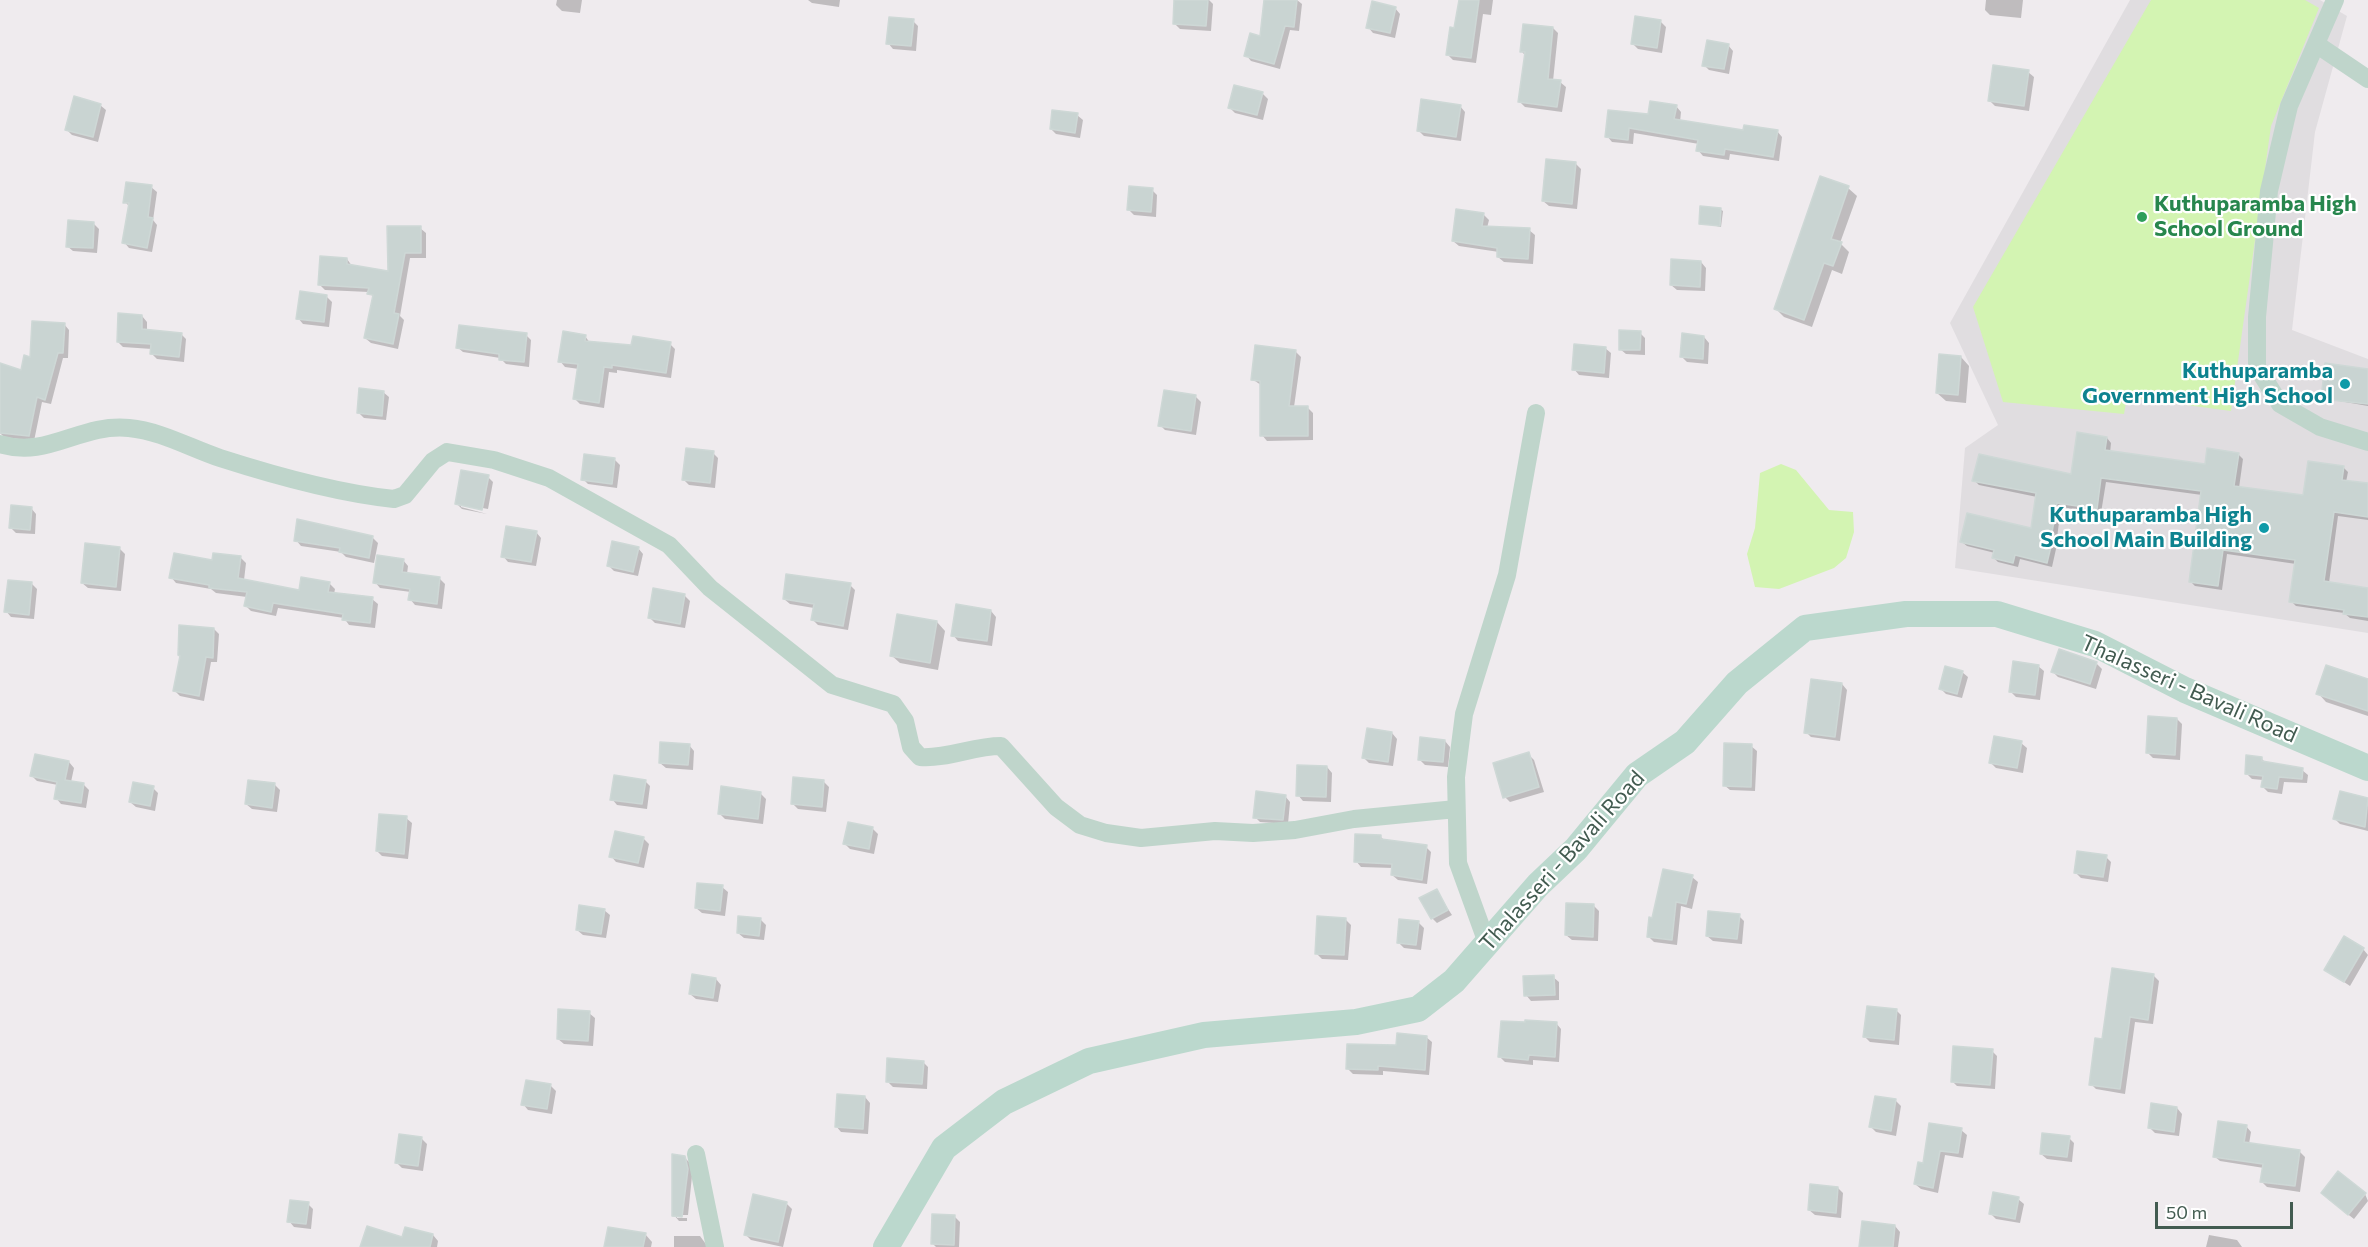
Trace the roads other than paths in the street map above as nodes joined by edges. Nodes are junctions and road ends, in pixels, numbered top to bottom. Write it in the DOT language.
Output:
graph roads {
  1 [pos="2336,0"];
  2 [pos="2316,44"];
  3 [pos="2368,79"];
  4 [pos="1536,413"];
  5 [pos="2368,442"];
  6 [pos="0,444"];
  7 [pos="2368,768"];
  8 [pos="1456,809"];
  9 [pos="1486,943"];
  10 [pos="696,1154"];
  11 [pos="715,1247"];
  12 [pos="886,1247"];
  1 -- 2 [label="street"];
  2 -- 3 [label="street"];
  2 -- 5 [label="street"];
  4 -- 8 [label="street"];
  6 -- 8 [label="street"];
  7 -- 9 [label="main road, Thalasseri - Bavali Road"];
  8 -- 9 [label="street"];
  9 -- 12 [label="main road, Thalasseri - Bavali Road"];
  10 -- 11 [label="street"];
}
